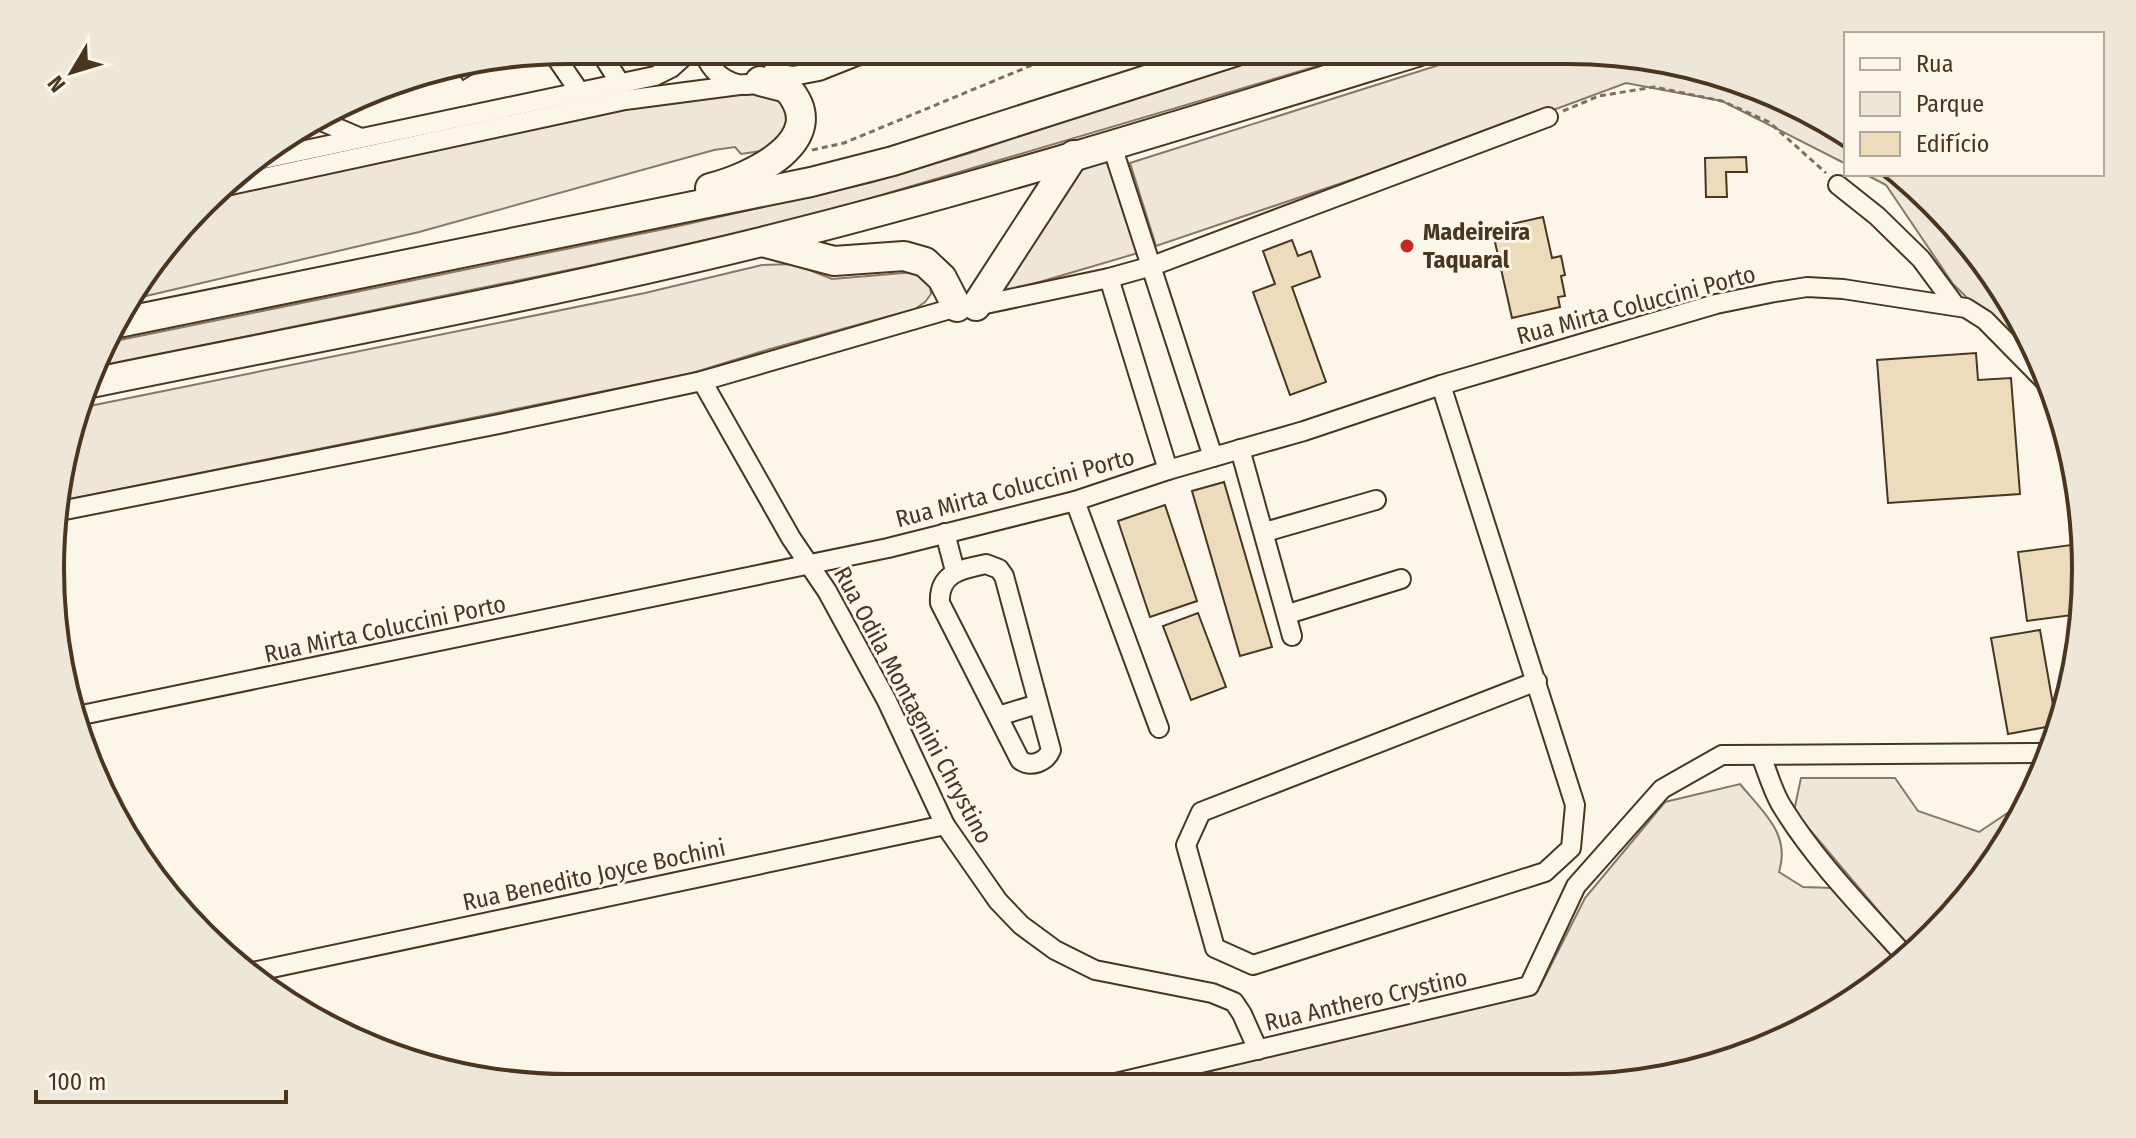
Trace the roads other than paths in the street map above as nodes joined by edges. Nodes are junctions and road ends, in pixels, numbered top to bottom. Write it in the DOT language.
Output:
graph roads {
  1 [pos="561,64"];
  2 [pos="608,64"];
  3 [pos="675,64"];
  4 [pos="709,64"];
  5 [pos="772,64"];
  6 [pos="840,64"];
  7 [pos="1193,64"];
  8 [pos="1195,64"];
  9 [pos="1378,64"];
  10 [pos="1188,66"];
  11 [pos="760,80"];
  12 [pos="620,83"];
  13 [pos="579,91"];
  14 [pos="1548,117"];
  15 [pos="330,125"];
  16 [pos="361,138"];
  17 [pos="1112,146"];
  18 [pos="284,152"];
  19 [pos="1074,155"];
  20 [pos="245,182"];
  21 [pos="1838,185"];
  22 [pos="761,242"];
  23 [pos="1152,266"];
  24 [pos="394,267"];
  25 [pos="1109,278"];
  26 [pos="1955,305"];
  27 [pos="967,306"];
  28 [pos="130,320"];
  29 [pos="2029,365"];
  30 [pos="100,381"];
  31 [pos="702,381"];
  32 [pos="1441,385"];
  33 [pos="1240,449"];
  34 [pos="1213,457"];
  35 [pos="1168,470"];
  36 [pos="1376,500"];
  37 [pos="1075,501"];
  38 [pos="67,510"];
  39 [pos="1265,532"];
  40 [pos="945,533"];
  41 [pos="808,565"];
  42 [pos="955,571"];
  43 [pos="1401,579"];
  44 [pos="1288,614"];
  45 [pos="1292,636"];
  46 [pos="1537,681"];
  47 [pos="1038,704"];
  48 [pos="86,714"];
  49 [pos="998,716"];
  50 [pos="1159,728"];
  51 [pos="2037,753"];
  52 [pos="1761,756"];
  53 [pos="945,825"];
  54 [pos="1899,950"];
  55 [pos="262,970"];
  56 [pos="1258,1050"];
  57 [pos="1154,1074"];
  1 -- 13 [label="street"];
  2 -- 12 [label="street"];
  3 -- 12 [label="street"];
  4 -- 11 [label="street"];
  5 -- 11 [label="street"];
  6 -- 11 [label="street"];
  7 -- 10 [label="highway"];
  8 -- 10 [label="highway"];
  9 -- 17 [label="highway"];
  10 -- 24 [label="highway"];
  11 -- 20 [label="street"];
  11 -- 24 [label="highway"];
  12 -- 13 [label="street"];
  13 -- 16 [label="street"];
  14 -- 23 [label="street"];
  15 -- 16 [label="street"];
  16 -- 18 [label="street"];
  17 -- 19 [label="highway"];
  17 -- 23 [label="street"];
  19 -- 22 [label="highway"];
  19 -- 27 [label="highway"];
  21 -- 26 [label="street"];
  22 -- 27 [label="highway"];
  22 -- 30 [label="highway"];
  23 -- 25 [label="street"];
  23 -- 34 [label="street"];
  24 -- 28 [label="highway"];
  25 -- 27 [label="street"];
  25 -- 35 [label="street"];
  26 -- 29 [label="street"];
  26 -- 32 [label="street, Rua Mirta Coluccini Porto"];
  27 -- 31 [label="street"];
  31 -- 38 [label="street"];
  31 -- 41 [label="street, Rua Odila Montagnini Chrystino"];
  32 -- 33 [label="street, Rua Mirta Coluccini Porto"];
  32 -- 46 [label="street"];
  33 -- 34 [label="street, Rua Mirta Coluccini Porto"];
  33 -- 39 [label="street"];
  34 -- 35 [label="street, Rua Mirta Coluccini Porto"];
  35 -- 37 [label="street, Rua Mirta Coluccini Porto"];
  36 -- 39 [label="street"];
  37 -- 40 [label="street, Rua Mirta Coluccini Porto"];
  37 -- 50 [label="street"];
  39 -- 44 [label="street"];
  40 -- 41 [label="street, Rua Mirta Coluccini Porto"];
  40 -- 42 [label="street"];
  41 -- 48 [label="street, Rua Mirta Coluccini Porto"];
  41 -- 53 [label="street, Rua Odila Montagnini Chrystino"];
  42 -- 47 [label="street"];
  42 -- 49 [label="street"];
  43 -- 44 [label="street"];
  44 -- 45 [label="street"];
  46 -- 46 [label="street"];
  47 -- 49 [label="street"];
  47 -- 49 [label="street"];
  51 -- 52 [label="street"];
  52 -- 54 [label="street"];
  52 -- 56 [label="street, Rua Anthero Crystino"];
  53 -- 55 [label="street, Rua Benedito Joyce Bochini"];
  53 -- 56 [label="street, Rua Odila Montagnini Chrystino"];
  56 -- 57 [label="street, Rua Anthero Crystino"];
}
